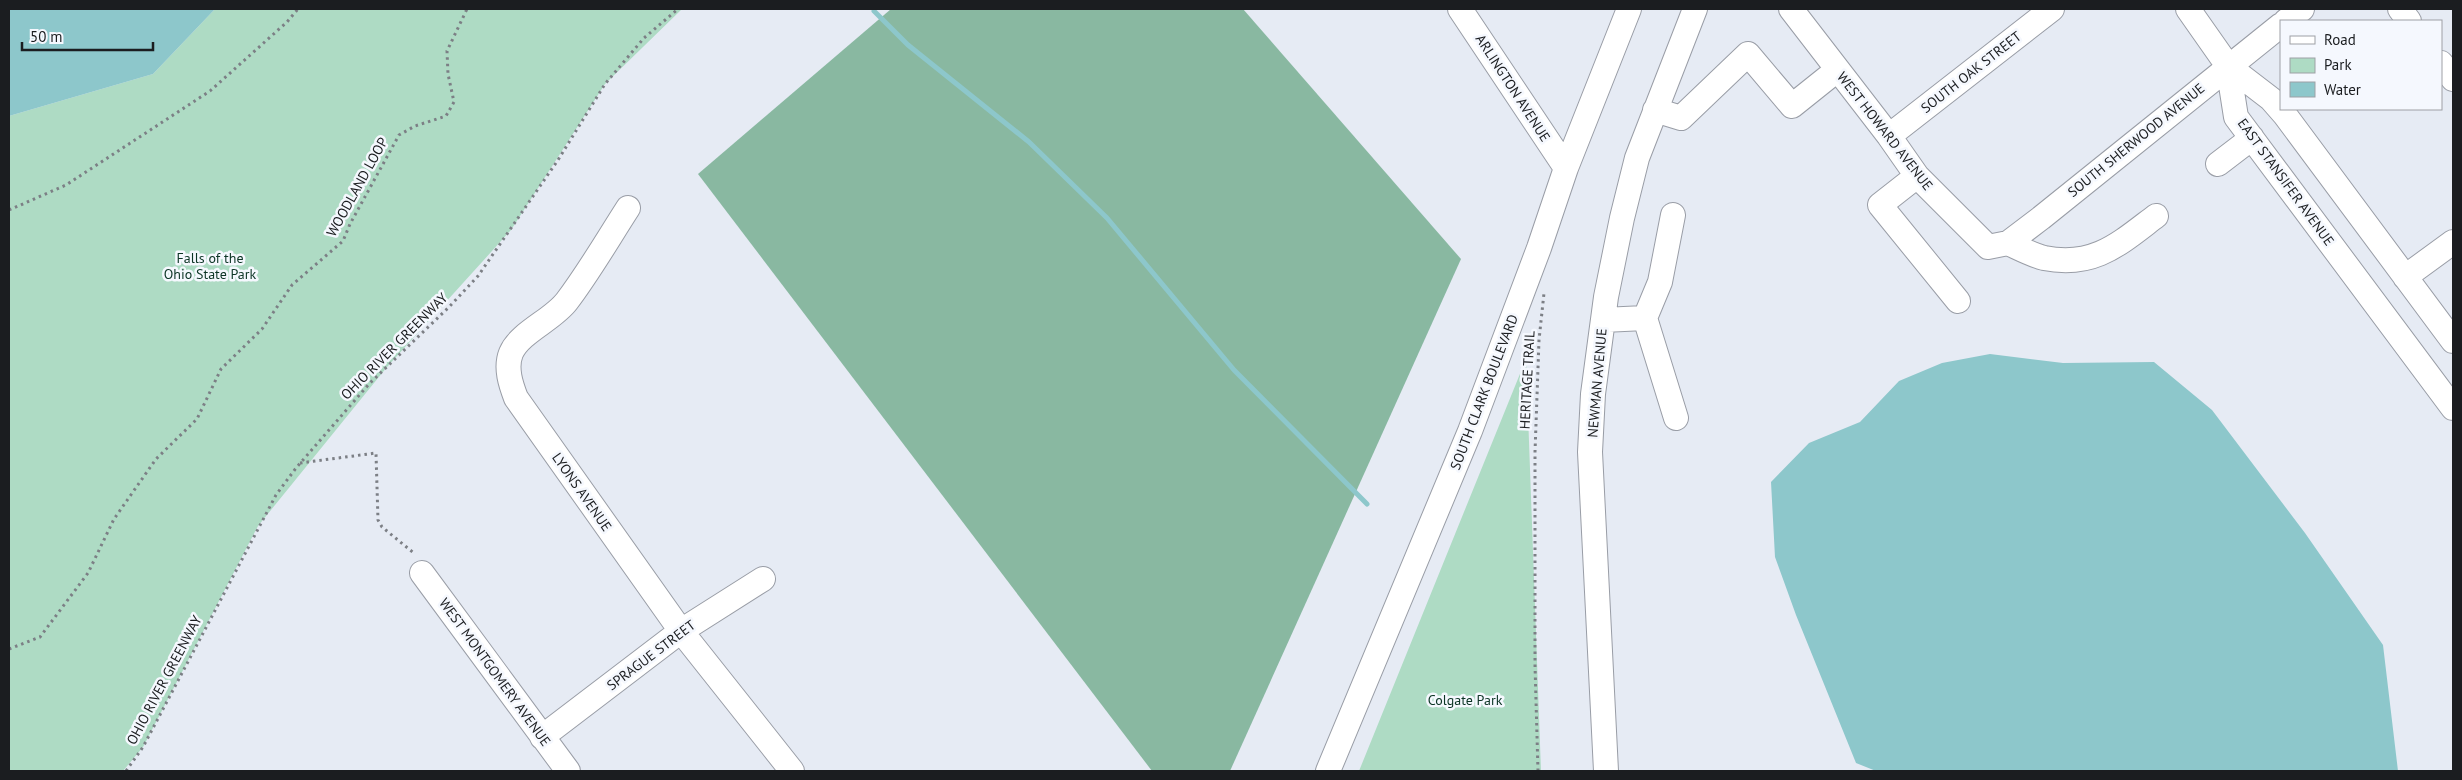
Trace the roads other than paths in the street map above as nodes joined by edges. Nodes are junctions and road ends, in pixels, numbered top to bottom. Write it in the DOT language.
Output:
graph roads {
  1 [pos="1460,9"];
  2 [pos="1629,9"];
  3 [pos="1694,9"];
  4 [pos="1793,9"];
  5 [pos="2052,9"];
  6 [pos="2188,9"];
  7 [pos="2302,9"];
  8 [pos="2400,9"];
  9 [pos="2287,20"];
  10 [pos="2408,20"];
  11 [pos="2280,26"];
  12 [pos="2442,63"];
  13 [pos="2228,66"];
  14 [pos="1837,70"];
  15 [pos="2453,79"];
  16 [pos="2280,109"];
  17 [pos="1654,110"];
  18 [pos="2281,110"];
  19 [pos="1889,136"];
  20 [pos="2252,138"];
  21 [pos="2218,164"];
  22 [pos="1566,168"];
  23 [pos="1917,176"];
  24 [pos="628,208"];
  25 [pos="1673,215"];
  26 [pos="2156,216"];
  27 [pos="2453,242"];
  28 [pos="1998,245"];
  29 [pos="2405,277"];
  30 [pos="1958,301"];
  31 [pos="1645,318"];
  32 [pos="1603,320"];
  33 [pos="2453,341"];
  34 [pos="2453,408"];
  35 [pos="1676,418"];
  36 [pos="422,573"];
  37 [pos="764,579"];
  38 [pos="680,630"];
  39 [pos="542,737"];
  40 [pos="568,771"];
  41 [pos="792,771"];
  42 [pos="1328,771"];
  43 [pos="1606,771"];
  1 -- 22 [label="street, ARLINGTON AVENUE"];
  2 -- 22 [label="street, SOUTH CLARK BOULEVARD"];
  3 -- 17 [label="street, NEWMAN AVENUE"];
  4 -- 14 [label="street, WEST HOWARD AVENUE"];
  5 -- 19 [label="street, SOUTH OAK STREET"];
  6 -- 13 [label="street"];
  7 -- 9 [label="street"];
  8 -- 10 [label="street"];
  11 -- 13 [label="street, SOUTH SHERWOOD AVENUE"];
  12 -- 15 [label="street"];
  13 -- 16 [label="street"];
  13 -- 20 [label="street, EAST STANSIFER AVENUE"];
  13 -- 28 [label="street, SOUTH SHERWOOD AVENUE"];
  14 -- 17 [label="street"];
  14 -- 19 [label="street, WEST HOWARD AVENUE"];
  17 -- 32 [label="street, NEWMAN AVENUE"];
  18 -- 29 [label="street"];
  19 -- 23 [label="street, WEST HOWARD AVENUE"];
  20 -- 21 [label="street"];
  20 -- 34 [label="street, EAST STANSIFER AVENUE"];
  22 -- 42 [label="street, SOUTH CLARK BOULEVARD"];
  23 -- 28 [label="street, WEST HOWARD AVENUE"];
  23 -- 30 [label="street"];
  24 -- 38 [label="street, LYONS AVENUE"];
  25 -- 31 [label="street"];
  26 -- 28 [label="street"];
  27 -- 29 [label="street"];
  29 -- 33 [label="street"];
  31 -- 32 [label="street"];
  31 -- 35 [label="street"];
  32 -- 43 [label="street, NEWMAN AVENUE"];
  36 -- 39 [label="street, WEST MONTGOMERY AVENUE"];
  37 -- 38 [label="street, SPRAGUE STREET"];
  38 -- 39 [label="street, SPRAGUE STREET"];
  38 -- 41 [label="street, LYONS AVENUE"];
  39 -- 40 [label="street, WEST MONTGOMERY AVENUE"];
}
